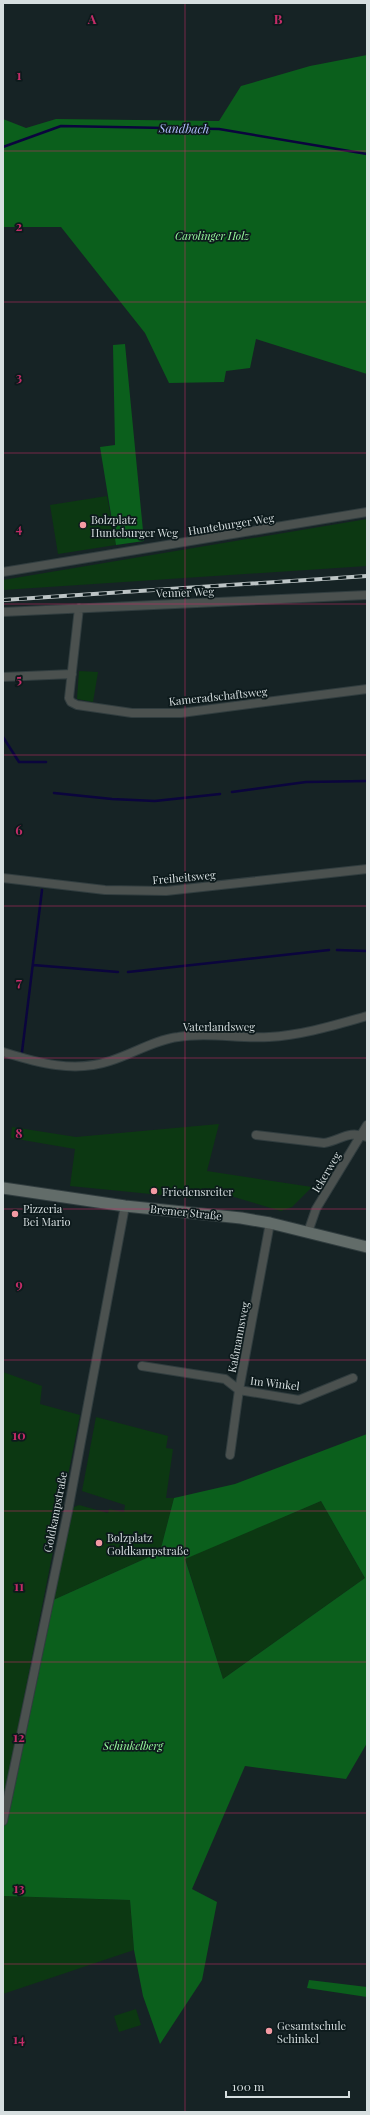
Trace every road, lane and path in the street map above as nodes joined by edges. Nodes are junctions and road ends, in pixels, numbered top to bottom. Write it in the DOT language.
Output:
graph roads {
  1 [pos="367,512"];
  2 [pos="3,572"];
  3 [pos="367,595"];
  4 [pos="79,608"];
  5 [pos="3,612"];
  6 [pos="72,674"];
  7 [pos="3,677"];
  8 [pos="367,689"];
  9 [pos="367,869"];
  10 [pos="3,878"];
  11 [pos="367,1016"];
  12 [pos="3,1052"];
  13 [pos="367,1125"];
  14 [pos="256,1135"];
  15 [pos="364,1136"];
  16 [pos="3,1188"];
  17 [pos="125,1206"];
  18 [pos="270,1223"];
  19 [pos="308,1232"];
  20 [pos="367,1247"];
  21 [pos="142,1366"];
  22 [pos="353,1378"];
  23 [pos="239,1390"];
  24 [pos="230,1456"];
  25 [pos="3,1821"];
  1 -- 2 [label="street, Hunteburger Weg"];
  3 -- 4 [label="street, Venner Weg"];
  4 -- 5 [label="street, Venner Weg"];
  4 -- 6 [label="street, Kameradschaftsweg"];
  6 -- 7 [label="street"];
  6 -- 8 [label="street, Kameradschaftsweg"];
  9 -- 10 [label="street, Freiheitsweg"];
  11 -- 12 [label="street, Vaterlandsweg"];
  13 -- 15 [label="street, Ickerweg"];
  14 -- 15 [label="street"];
  15 -- 19 [label="street, Ickerweg"];
  16 -- 17 [label="main road, Bremer Straße"];
  17 -- 18 [label="main road, Bremer Straße"];
  17 -- 25 [label="street, Goldkampstraße"];
  18 -- 19 [label="main road, Bremer Straße"];
  18 -- 23 [label="street, Kaßmannsweg"];
  19 -- 20 [label="main road, Bremer Straße"];
  21 -- 23 [label="street"];
  22 -- 23 [label="street, Im Winkel"];
  23 -- 24 [label="street, Kaßmannsweg"];
}
